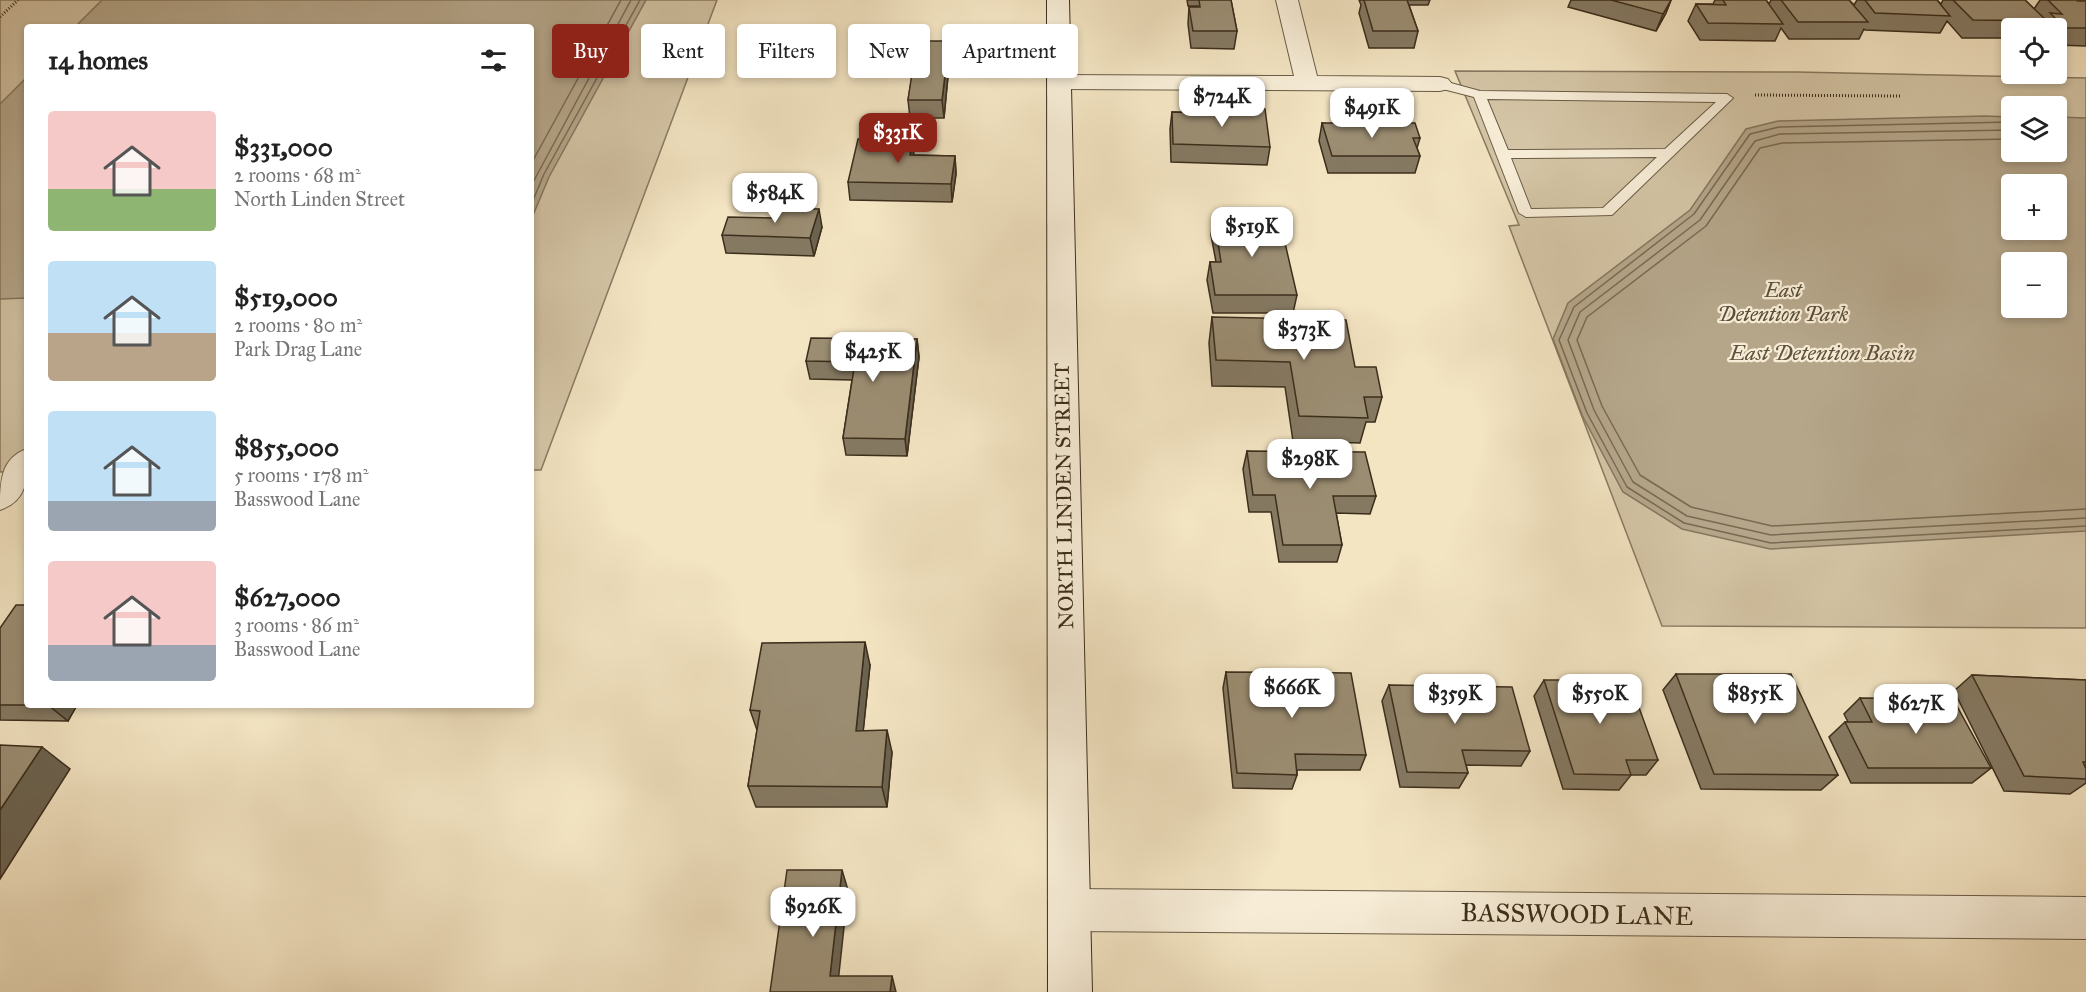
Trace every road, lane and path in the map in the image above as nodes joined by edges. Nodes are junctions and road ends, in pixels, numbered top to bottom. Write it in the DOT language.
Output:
graph roads {
  1 [pos="18,0"];
  2 [pos="1059,0"];
  3 [pos="1287,0"];
  4 [pos="0,17"];
  5 [pos="1059,82"];
  6 [pos="1306,83"];
  7 [pos="1440,84"];
  8 [pos="1479,95"];
  9 [pos="1900,96"];
  10 [pos="1727,98"];
  11 [pos="1669,153"];
  12 [pos="1502,154"];
  13 [pos="24,465"];
  14 [pos="0,497"];
  15 [pos="1069,910"];
  16 [pos="2086,918"];
  17 [pos="1070,992"];
  1 -- 4 [label="path"];
  2 -- 5 [label="street, NORTH LINDEN STREET"];
  3 -- 6 [label="street"];
  5 -- 6 [label="street"];
  5 -- 15 [label="street, NORTH LINDEN STREET"];
  6 -- 7 [label="street"];
  7 -- 8 [label="lane"];
  8 -- 10 [label="lane"];
  8 -- 12 [label="lane"];
  9 -- 10 [label="path"];
  10 -- 11 [label="lane"];
  11 -- 12 [label="lane"];
  11 -- 12 [label="lane"];
  13 -- 14 [label="street"];
  15 -- 16 [label="street, BASSWOOD LANE"];
  15 -- 17 [label="street, NORTH LINDEN STREET"];
}
